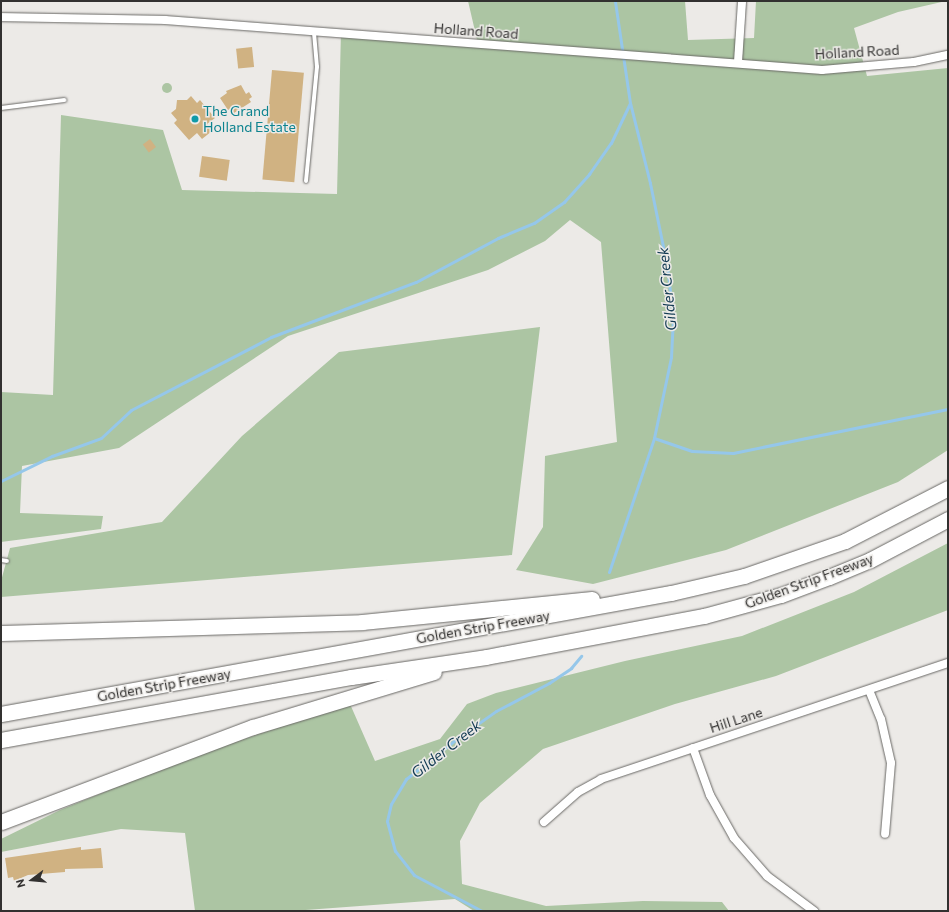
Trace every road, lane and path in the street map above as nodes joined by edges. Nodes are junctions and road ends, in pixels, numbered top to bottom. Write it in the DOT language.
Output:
graph roads {
  1 [pos="742,1"];
  2 [pos="1,17"];
  3 [pos="314,32"];
  4 [pos="948,55"];
  5 [pos="738,62"];
  6 [pos="65,100"];
  7 [pos="1,108"];
  8 [pos="306,181"];
  9 [pos="948,488"];
  10 [pos="948,519"];
  11 [pos="1,560"];
  12 [pos="7,561"];
  13 [pos="671,593"];
  14 [pos="1,633"];
  15 [pos="486,657"];
  16 [pos="948,663"];
  17 [pos="869,690"];
  18 [pos="1,714"];
  19 [pos="1,740"];
  20 [pos="693,748"];
  21 [pos="1,822"];
  22 [pos="544,822"];
  23 [pos="885,834"];
  24 [pos="814,911"];
  1 -- 5 [label="street"];
  2 -- 3 [label="street, Holland Road"];
  3 -- 5 [label="street, Holland Road"];
  3 -- 8 [label="lane"];
  4 -- 5 [label="street, Holland Road"];
  6 -- 7 [label="lane"];
  9 -- 13 [label="highway, Golden Strip Freeway"];
  10 -- 15 [label="highway, Golden Strip Freeway"];
  11 -- 12 [label="lane"];
  13 -- 14 [label="highway"];
  13 -- 18 [label="highway, Golden Strip Freeway"];
  15 -- 19 [label="highway, Golden Strip Freeway"];
  15 -- 21 [label="highway"];
  16 -- 17 [label="street, Hill Lane"];
  17 -- 20 [label="street, Hill Lane"];
  17 -- 23 [label="street"];
  20 -- 22 [label="street, Hill Lane"];
  20 -- 24 [label="street"];
}
